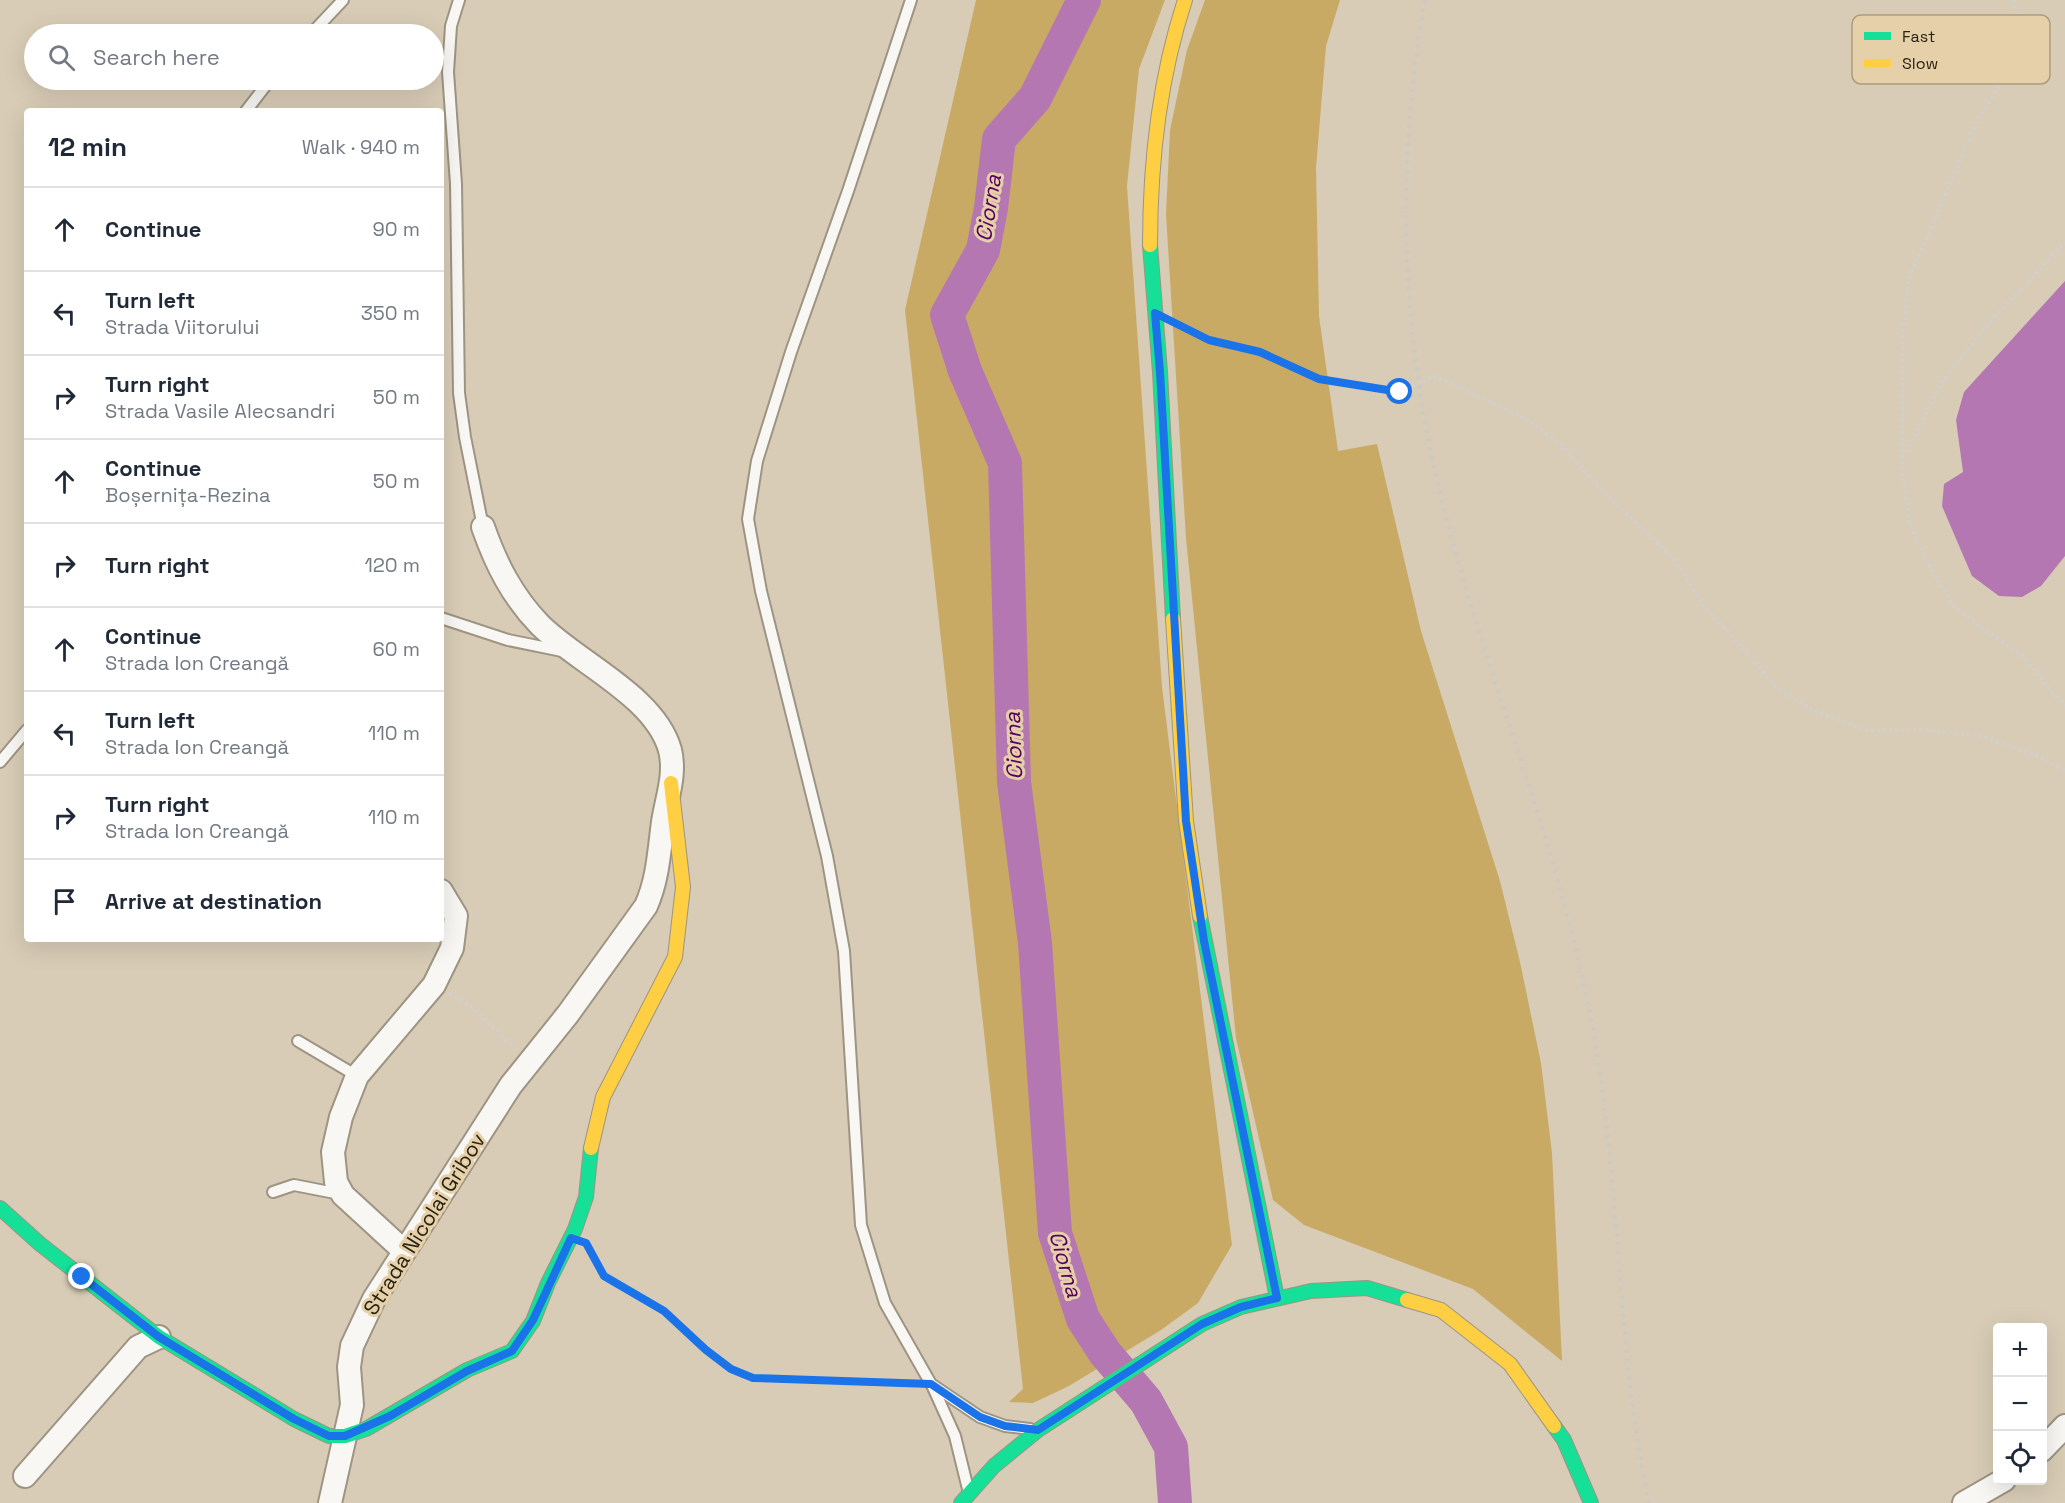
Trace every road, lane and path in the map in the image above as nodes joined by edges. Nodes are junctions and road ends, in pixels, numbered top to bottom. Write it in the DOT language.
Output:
graph roads {
  1 [pos="342,0"];
  2 [pos="459,0"];
  3 [pos="912,0"];
  4 [pos="1185,0"];
  5 [pos="2013,0"];
  6 [pos="2018,15"];
  7 [pos="320,24"];
  8 [pos="2000,84"];
  9 [pos="262,90"];
  10 [pos="248,108"];
  11 [pos="2065,242"];
  12 [pos="1155,313"];
  13 [pos="1904,456"];
  14 [pos="483,526"];
  15 [pos="444,619"];
  16 [pos="574,653"];
  17 [pos="2065,708"];
  18 [pos="24,734"];
  19 [pos="0,762"];
  20 [pos="2065,771"];
  21 [pos="671,783"];
  22 [pos="444,896"];
  23 [pos="434,985"];
  24 [pos="298,1041"];
  25 [pos="529,1061"];
  26 [pos="357,1076"];
  27 [pos="273,1192"];
  28 [pos="343,1195"];
  29 [pos="0,1208"];
  30 [pos="571,1238"];
  31 [pos="404,1251"];
  32 [pos="1277,1298"];
  33 [pos="159,1337"];
  34 [pos="931,1384"];
  35 [pos="2065,1426"];
  36 [pos="1038,1430"];
  37 [pos="345,1436"];
  38 [pos="2047,1446"];
  39 [pos="25,1476"];
  40 [pos="1995,1485"];
  41 [pos="965,1498"];
  42 [pos="330,1503"];
  43 [pos="1591,1503"];
  44 [pos="1964,1503"];
  1 -- 7 [label="lane"];
  2 -- 14 [label="lane, Strada Nicolai Gribov"];
  3 -- 34 [label="lane"];
  4 -- 12 [label="street"];
  5 -- 6 [label="path"];
  8 -- 13 [label="path"];
  9 -- 10 [label="lane"];
  11 -- 13 [label="path"];
  12 -- 20 [label="path"];
  12 -- 32 [label="street"];
  13 -- 17 [label="path"];
  14 -- 16 [label="street, Strada Nicolai Gribov"];
  15 -- 16 [label="lane"];
  16 -- 21 [label="street, Strada Nicolai Gribov"];
  18 -- 19 [label="lane"];
  21 -- 25 [label="street, Strada Nicolai Gribov"];
  21 -- 30 [label="street"];
  22 -- 23 [label="street"];
  23 -- 25 [label="path"];
  23 -- 26 [label="street"];
  24 -- 26 [label="lane"];
  25 -- 31 [label="street, Strada Nicolai Gribov"];
  26 -- 28 [label="street"];
  27 -- 28 [label="lane"];
  28 -- 31 [label="street"];
  29 -- 33 [label="street"];
  30 -- 34 [label="path"];
  30 -- 37 [label="street"];
  31 -- 37 [label="street, Strada Nicolai Gribov"];
  32 -- 36 [label="street"];
  32 -- 43 [label="street"];
  33 -- 37 [label="street"];
  33 -- 39 [label="street"];
  34 -- 36 [label="lane"];
  34 -- 41 [label="lane"];
  35 -- 38 [label="street"];
  36 -- 41 [label="street"];
  37 -- 42 [label="street, Strada Nicolai Gribov"];
  40 -- 44 [label="street"];
}
